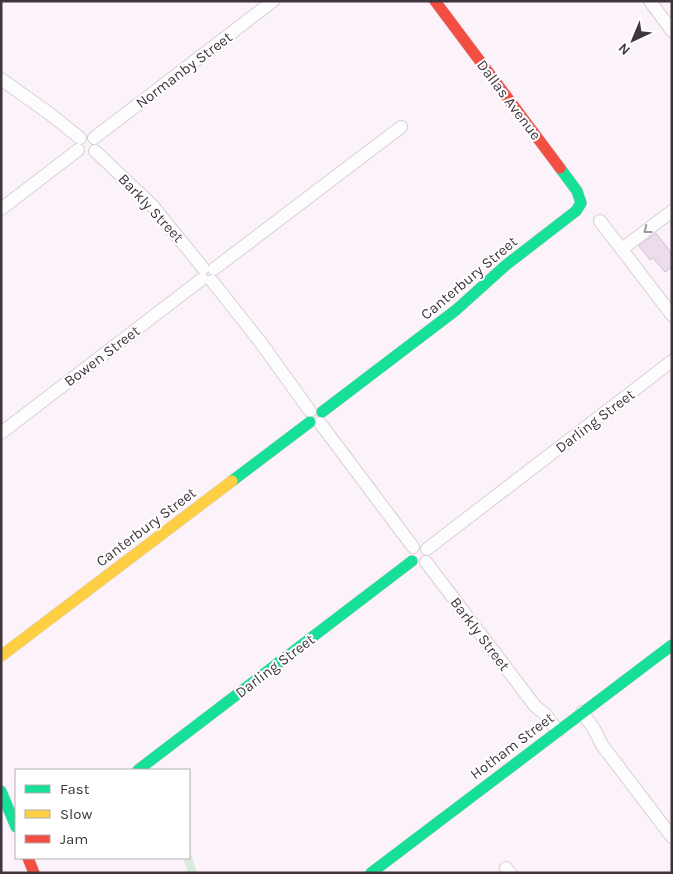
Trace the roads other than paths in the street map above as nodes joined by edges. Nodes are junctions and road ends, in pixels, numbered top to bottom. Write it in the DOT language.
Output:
graph roads {
  1 [pos="273,1"];
  2 [pos="435,1"];
  3 [pos="650,1"];
  4 [pos="672,31"];
  5 [pos="1,79"];
  6 [pos="401,127"];
  7 [pos="79,144"];
  8 [pos="94,144"];
  9 [pos="581,200"];
  10 [pos="1,209"];
  11 [pos="672,211"];
  12 [pos="600,221"];
  13 [pos="622,249"];
  14 [pos="208,275"];
  15 [pos="670,310"];
  16 [pos="670,364"];
  17 [pos="316,417"];
  18 [pos="1,432"];
  19 [pos="413,547"];
  20 [pos="426,556"];
  21 [pos="412,561"];
  22 [pos="672,644"];
  23 [pos="1,656"];
  24 [pos="579,714"];
  25 [pos="555,733"];
  26 [pos="139,769"];
  27 [pos="1,791"];
  28 [pos="15,826"];
  29 [pos="672,837"];
  30 [pos="28,859"];
  31 [pos="34,873"];
  32 [pos="371,873"];
  1 -- 8 [label="street, Normanby Street"];
  2 -- 9 [label="street, Dallas Avenue"];
  3 -- 4 [label="street"];
  5 -- 7 [label="street"];
  6 -- 14 [label="street, Bowen Street"];
  7 -- 8 [label="street"];
  7 -- 8 [label="street"];
  7 -- 10 [label="street"];
  8 -- 14 [label="street, Barkly Street"];
  9 -- 17 [label="street, Canterbury Street"];
  11 -- 13 [label="street, one-way"];
  12 -- 13 [label="street"];
  13 -- 15 [label="street"];
  14 -- 17 [label="street, Barkly Street"];
  14 -- 18 [label="street, Bowen Street"];
  16 -- 20 [label="street, Darling Street"];
  17 -- 19 [label="street, Barkly Street"];
  17 -- 23 [label="street, Canterbury Street"];
  19 -- 20 [label="street"];
  19 -- 21 [label="street"];
  20 -- 21 [label="street"];
  20 -- 25 [label="street, Barkly Street"];
  21 -- 26 [label="street, Darling Street"];
  22 -- 24 [label="street, Hotham Street"];
  24 -- 25 [label="street, Hotham Street"];
  24 -- 29 [label="street"];
  25 -- 32 [label="street, Hotham Street"];
  27 -- 28 [label="street"];
  30 -- 31 [label="street"];
}
